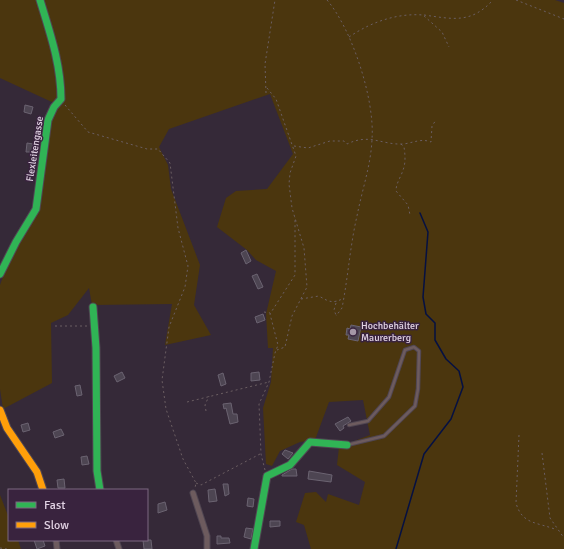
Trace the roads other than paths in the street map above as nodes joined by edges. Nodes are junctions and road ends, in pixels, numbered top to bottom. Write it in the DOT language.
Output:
graph roads {
  1 [pos="40,0"];
  2 [pos="0,274"];
  3 [pos="93,307"];
  4 [pos="0,410"];
  5 [pos="349,425"];
  6 [pos="347,445"];
  7 [pos="43,489"];
  8 [pos="100,489"];
  9 [pos="193,493"];
  10 [pos="207,549"];
  11 [pos="254,549"];
  1 -- 2 [label="street, Flexleitengasse"];
  3 -- 8 [label="street"];
  4 -- 7 [label="street"];
  5 -- 6 [label="lane"];
  6 -- 11 [label="street"];
  9 -- 10 [label="street"];
}
